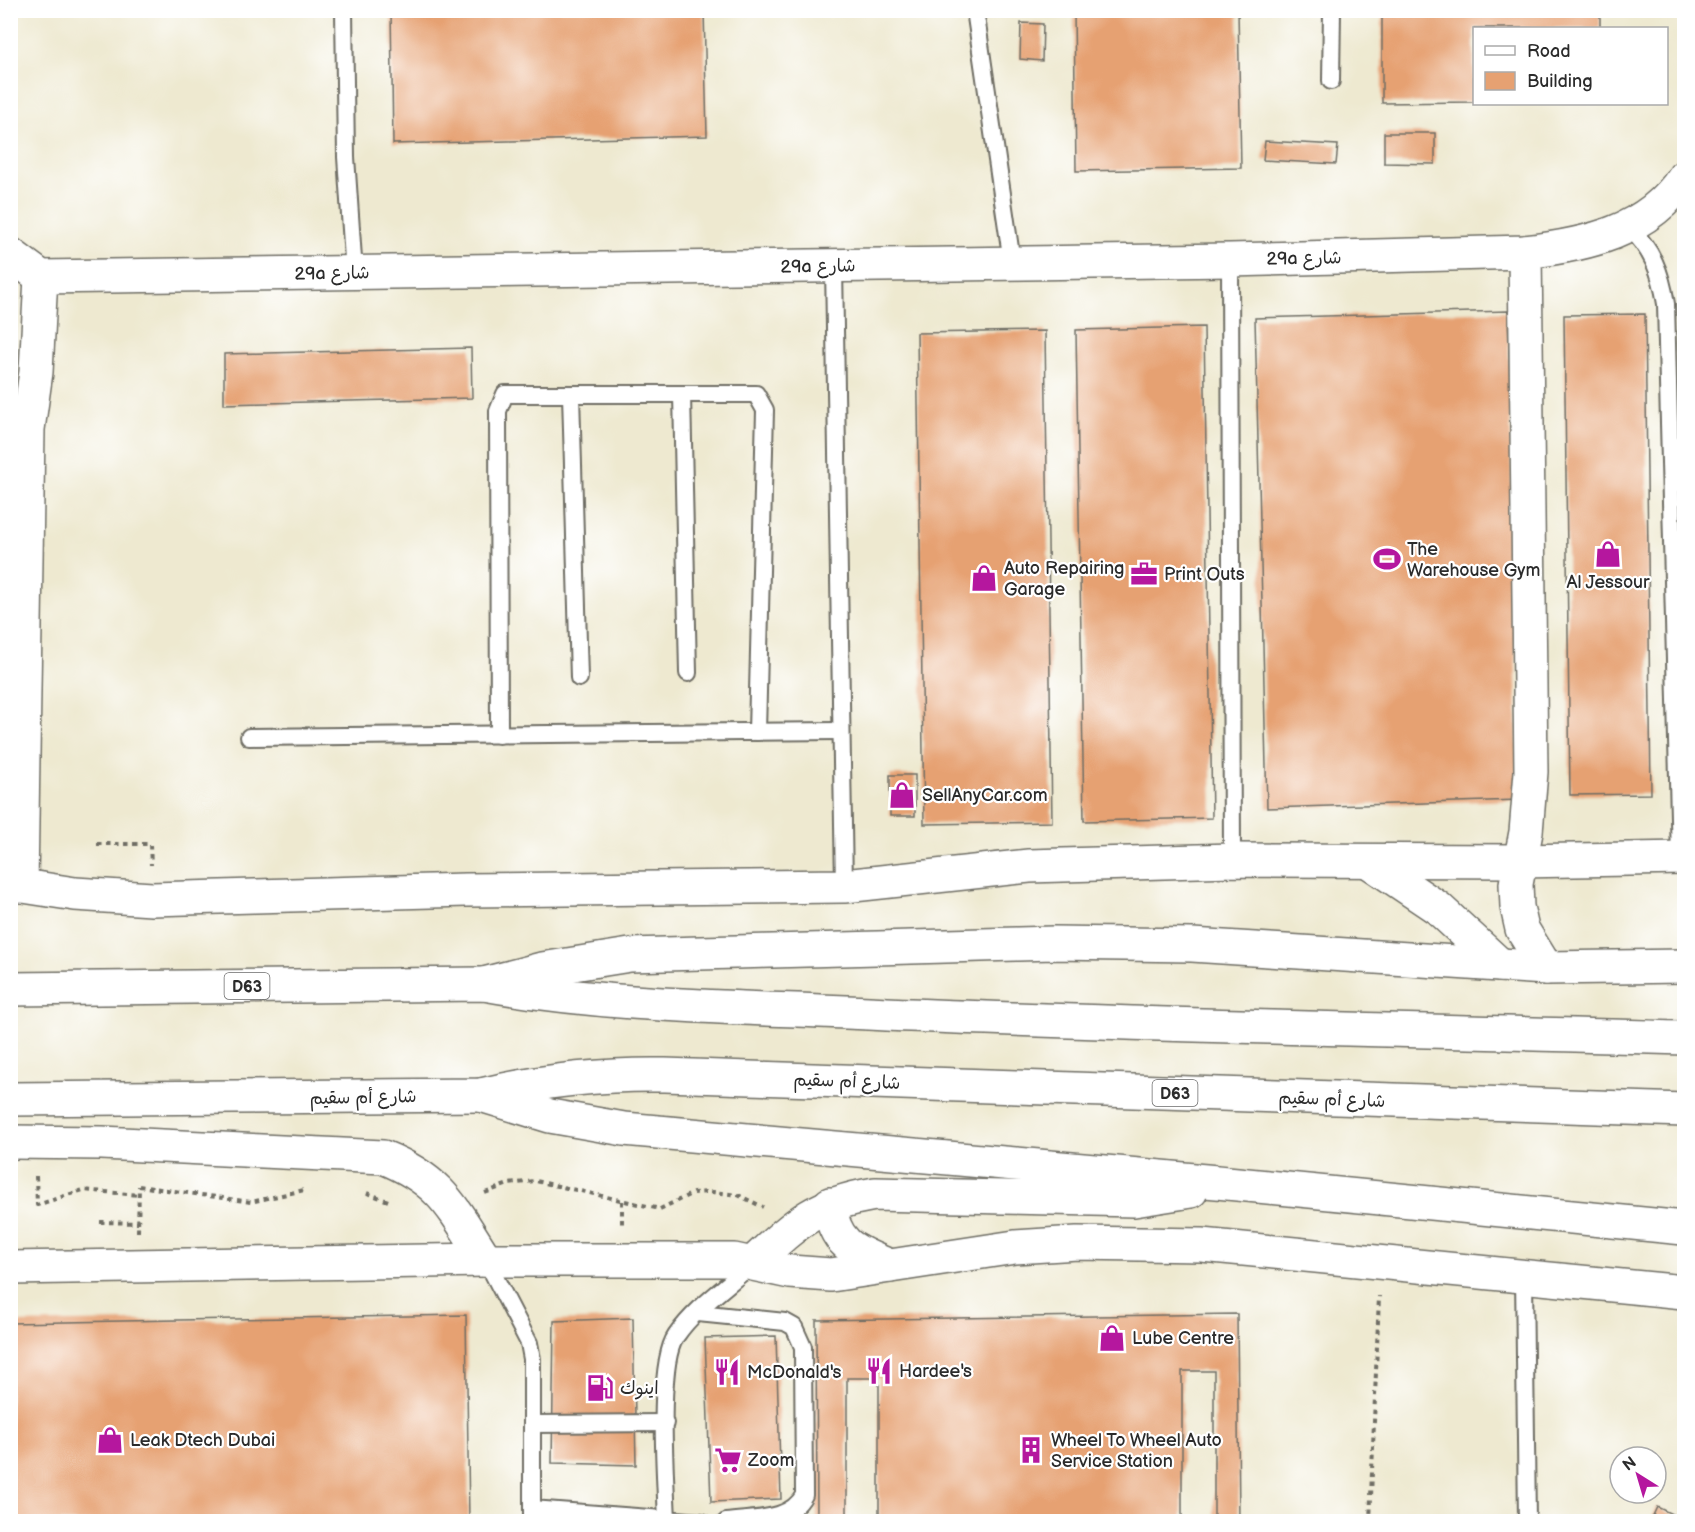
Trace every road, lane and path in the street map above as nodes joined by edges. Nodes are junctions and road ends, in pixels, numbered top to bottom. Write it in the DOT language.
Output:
graph roads {
  1 [pos="344,10"];
  2 [pos="975,10"];
  3 [pos="1332,10"];
  4 [pos="1331,81"];
  5 [pos="1684,177"];
  6 [pos="1629,227"];
  7 [pos="1525,252"];
  8 [pos="10,254"];
  9 [pos="1230,260"];
  10 [pos="1012,262"];
  11 [pos="834,266"];
  12 [pos="354,273"];
  13 [pos="41,277"];
  14 [pos="571,394"];
  15 [pos="682,394"];
  16 [pos="688,673"];
  17 [pos="579,678"];
  18 [pos="841,731"];
  19 [pos="757,732"];
  20 [pos="499,735"];
  21 [pos="249,737"];
  22 [pos="97,844"];
  23 [pos="1682,858"];
  24 [pos="1232,860"];
  25 [pos="1368,861"];
  26 [pos="1520,861"];
  27 [pos="151,875"];
  28 [pos="16,885"];
  29 [pos="844,886"];
  30 [pos="1500,965"];
  31 [pos="1684,966"];
  32 [pos="1546,968"];
  33 [pos="484,984"];
  34 [pos="10,989"];
  35 [pos="1684,1038"];
  36 [pos="481,1095"];
  37 [pos="10,1099"];
  38 [pos="1684,1110"];
  39 [pos="10,1143"];
  40 [pos="140,1146"];
  41 [pos="36,1167"];
  42 [pos="1217,1182"];
  43 [pos="139,1186"];
  44 [pos="312,1189"];
  45 [pos="362,1191"];
  46 [pos="139,1195"];
  47 [pos="394,1204"];
  48 [pos="830,1204"];
  49 [pos="450,1205"];
  50 [pos="100,1222"];
  51 [pos="138,1223"];
  52 [pos="795,1224"];
  53 [pos="1684,1228"];
  54 [pos="486,1260"];
  55 [pos="1381,1262"];
  56 [pos="753,1263"];
  57 [pos="137,1266"];
  58 [pos="890,1266"];
  59 [pos="10,1268"];
  60 [pos="1524,1276"];
  61 [pos="1684,1292"];
  62 [pos="698,1313"];
  63 [pos="666,1423"];
  64 [pos="533,1424"];
  65 [pos="532,1515"];
  66 [pos="574,1516"];
  67 [pos="667,1520"];
  68 [pos="702,1521"];
  69 [pos="726,1521"];
  70 [pos="1370,1521"];
  71 [pos="1527,1521"];
  1 -- 12 [label="lane"];
  2 -- 10 [label="lane"];
  3 -- 4 [label="lane"];
  5 -- 6 [label="main road, 29a شارع"];
  6 -- 7 [label="main road, 29a شارع"];
  6 -- 23 [label="lane"];
  7 -- 9 [label="main road, 29a شارع"];
  7 -- 26 [label="main road"];
  8 -- 13 [label="main road"];
  9 -- 10 [label="main road, 29a شارع"];
  9 -- 24 [label="lane"];
  10 -- 11 [label="main road, 29a شارع"];
  11 -- 12 [label="main road, 29a شارع"];
  11 -- 18 [label="lane"];
  12 -- 13 [label="main road, 29a شارع"];
  13 -- 28 [label="main road"];
  14 -- 15 [label="lane"];
  14 -- 17 [label="lane"];
  14 -- 20 [label="lane"];
  15 -- 16 [label="lane"];
  15 -- 19 [label="lane"];
  18 -- 19 [label="lane"];
  18 -- 29 [label="lane"];
  19 -- 20 [label="lane"];
  20 -- 21 [label="lane"];
  22 -- 27 [label="path"];
  23 -- 26 [label="main road"];
  24 -- 25 [label="main road"];
  24 -- 29 [label="main road"];
  25 -- 26 [label="main road"];
  25 -- 30 [label="main road"];
  26 -- 32 [label="main road"];
  28 -- 29 [label="main road"];
  30 -- 32 [label="main road"];
  30 -- 33 [label="main road"];
  31 -- 32 [label="main road"];
  33 -- 34 [label="main road, D63"];
  33 -- 35 [label="main road, D63"];
  36 -- 37 [label="main road, شارع أم سقيم / D63"];
  36 -- 38 [label="main road, شارع أم سقيم / D63"];
  36 -- 42 [label="main road"];
  39 -- 40 [label="main road"];
  40 -- 43 [label="path"];
  40 -- 49 [label="main road"];
  41 -- 46 [label="path"];
  42 -- 48 [label="main road"];
  42 -- 53 [label="main road"];
  43 -- 44 [label="path"];
  43 -- 46 [label="path"];
  45 -- 47 [label="path"];
  46 -- 51 [label="path"];
  48 -- 52 [label="main road"];
  48 -- 58 [label="main road"];
  49 -- 52 [label="path"];
  49 -- 54 [label="main road"];
  50 -- 51 [label="path"];
  51 -- 57 [label="path"];
  52 -- 56 [label="main road"];
  54 -- 56 [label="main road"];
  54 -- 57 [label="main road"];
  54 -- 64 [label="lane"];
  55 -- 58 [label="main road"];
  55 -- 60 [label="main road"];
  55 -- 70 [label="path"];
  56 -- 58 [label="main road"];
  56 -- 62 [label="lane"];
  57 -- 59 [label="main road"];
  60 -- 61 [label="main road"];
  60 -- 71 [label="lane"];
  62 -- 63 [label="lane"];
  62 -- 69 [label="lane"];
  63 -- 64 [label="lane"];
  63 -- 67 [label="lane"];
  64 -- 65 [label="lane"];
  65 -- 66 [label="lane"];
  66 -- 67 [label="lane"];
  67 -- 68 [label="lane"];
}
